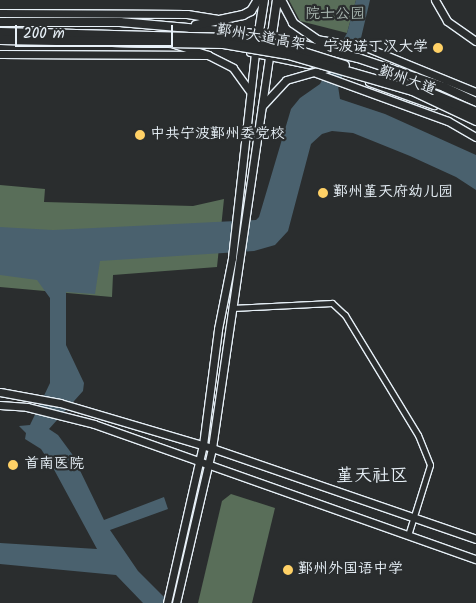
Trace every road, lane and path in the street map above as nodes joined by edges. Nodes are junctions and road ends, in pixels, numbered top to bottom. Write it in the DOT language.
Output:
graph roads {
  1 [pos="258,0"];
  2 [pos="264,0"];
  3 [pos="277,0"];
  4 [pos="281,0"];
  5 [pos="435,0"];
  6 [pos="0,13"];
  7 [pos="217,19"];
  8 [pos="0,22"];
  9 [pos="190,26"];
  10 [pos="0,32"];
  11 [pos="258,34"];
  12 [pos="271,37"];
  13 [pos="315,38"];
  14 [pos="0,39"];
  15 [pos="476,41"];
  16 [pos="0,43"];
  17 [pos="174,44"];
  18 [pos="334,52"];
  19 [pos="255,53"];
  20 [pos="0,54"];
  21 [pos="208,55"];
  22 [pos="269,56"];
  23 [pos="328,68"];
  24 [pos="316,73"];
  25 [pos="476,92"];
  26 [pos="250,94"];
  27 [pos="476,102"];
  28 [pos="260,109"];
  29 [pos="476,112"];
  30 [pos="476,122"];
  31 [pos="476,137"];
  32 [pos="232,308"];
  33 [pos="0,392"];
  34 [pos="0,405"];
  35 [pos="203,445"];
  36 [pos="212,448"];
  37 [pos="200,462"];
  38 [pos="209,464"];
  39 [pos="416,519"];
  40 [pos="408,535"];
  41 [pos="476,539"];
  42 [pos="476,559"];
  43 [pos="167,603"];
  44 [pos="176,603"];
  1 -- 7 [label="main road"];
  2 -- 11 [label="main road"];
  3 -- 12 [label="main road"];
  4 -- 13 [label="main road"];
  5 -- 15 [label="street"];
  6 -- 7 [label="street"];
  7 -- 9 [label="main road"];
  8 -- 9 [label="main road, 鄞州大道"];
  9 -- 11 [label="main road, 鄞州大道"];
  10 -- 29 [label="highway, 鄞州大道高架, bridge"];
  11 -- 12 [label="main road, 鄞州大道"];
  11 -- 19 [label="main road"];
  12 -- 18 [label="main road, 鄞州大道"];
  12 -- 22 [label="main road"];
  13 -- 18 [label="main road"];
  13 -- 25 [label="street, 鄞州大道"];
  14 -- 30 [label="highway, 鄞州大道高架, bridge"];
  16 -- 17 [label="main road, 鄞州大道"];
  17 -- 19 [label="main road, 鄞州大道"];
  17 -- 21 [label="street"];
  18 -- 27 [label="main road, 鄞州大道"];
  19 -- 22 [label="main road, 鄞州大道"];
  19 -- 26 [label="street"];
  20 -- 21 [label="street"];
  21 -- 26 [label="street"];
  22 -- 23 [label="main road, 鄞州大道"];
  22 -- 28 [label="street"];
  23 -- 24 [label="street"];
  23 -- 30 [label="main road, 鄞州大道"];
  24 -- 28 [label="street"];
  24 -- 31 [label="street, 鄞州大道"];
  26 -- 35 [label="street"];
  28 -- 32 [label="street"];
  32 -- 36 [label="street"];
  32 -- 39 [label="street"];
  33 -- 35 [label="street"];
  34 -- 37 [label="street"];
  35 -- 36 [label="street"];
  35 -- 37 [label="street"];
  36 -- 38 [label="street"];
  36 -- 39 [label="street"];
  37 -- 38 [label="street"];
  37 -- 43 [label="street"];
  38 -- 40 [label="street"];
  38 -- 44 [label="street"];
  39 -- 40 [label="street"];
  39 -- 41 [label="street"];
  40 -- 42 [label="street"];
}
